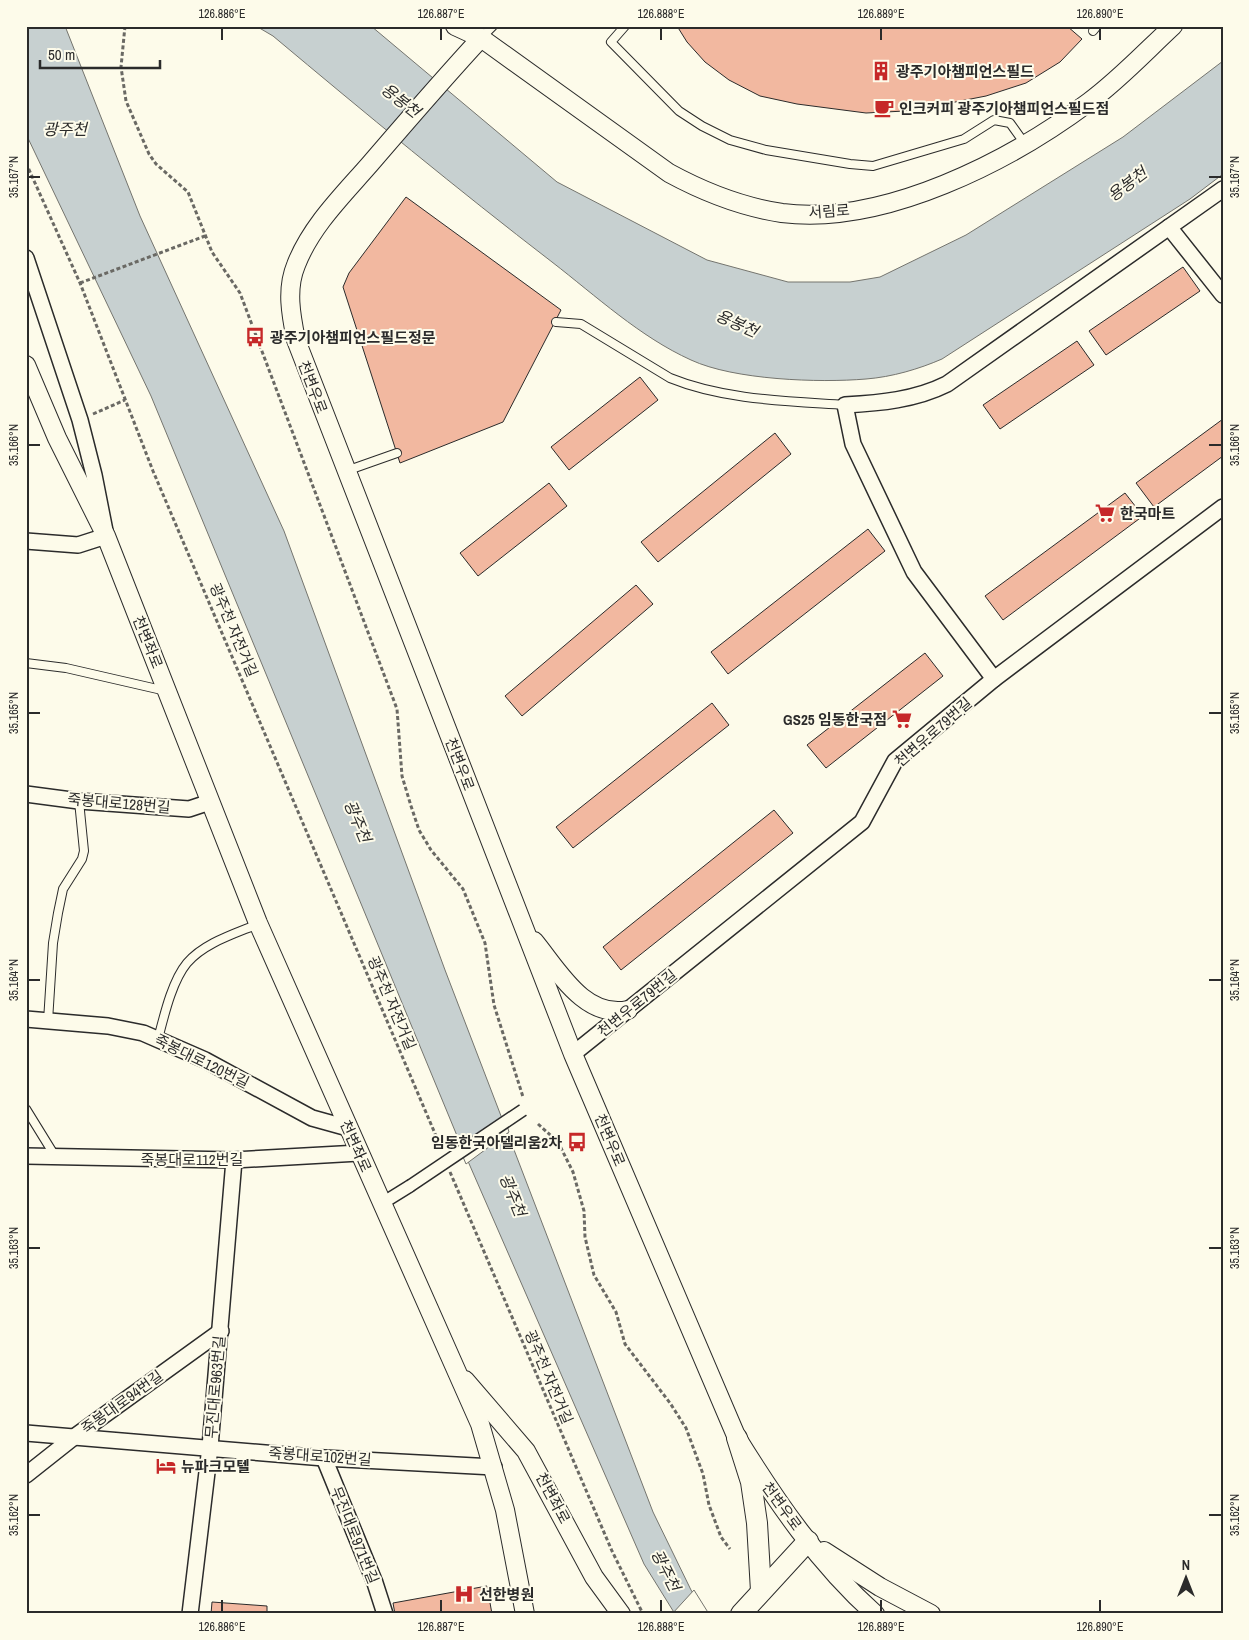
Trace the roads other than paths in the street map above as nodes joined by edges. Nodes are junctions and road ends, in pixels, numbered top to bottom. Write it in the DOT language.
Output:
graph roads {
  1 [pos="455,26"];
  2 [pos="625,26"];
  3 [pos="1173,26"];
  4 [pos="487,32"];
  5 [pos="1026,146"];
  6 [pos="1223,189"];
  7 [pos="1168,227"];
  8 [pos="26,258"];
  9 [pos="1223,295"];
  10 [pos="556,322"];
  11 [pos="26,366"];
  12 [pos="845,405"];
  13 [pos="397,453"];
  14 [pos="346,471"];
  15 [pos="1223,507"];
  16 [pos="106,536"];
  17 [pos="26,541"];
  18 [pos="26,663"];
  19 [pos="994,679"];
  20 [pos="168,691"];
  21 [pos="26,794"];
  22 [pos="79,801"];
  23 [pos="210,802"];
  24 [pos="258,923"];
  25 [pos="525,930"];
  26 [pos="628,1010"];
  27 [pos="26,1019"];
  28 [pos="48,1021"];
  29 [pos="158,1039"];
  30 [pos="573,1054"];
  31 [pos="523,1105"];
  32 [pos="26,1109"];
  33 [pos="348,1128"];
  34 [pos="358,1153"];
  35 [pos="26,1156"];
  36 [pos="55,1157"];
  37 [pos="234,1160"];
  38 [pos="381,1204"];
  39 [pos="220,1331"];
  40 [pos="455,1368"];
  41 [pos="26,1433"];
  42 [pos="74,1437"];
  43 [pos="737,1438"];
  44 [pos="210,1447"];
  45 [pos="324,1458"];
  46 [pos="494,1468"];
  47 [pos="26,1475"];
  48 [pos="808,1541"];
  49 [pos="761,1591"];
  50 [pos="190,1614"];
  51 [pos="385,1614"];
  52 [pos="524,1614"];
  53 [pos="621,1614"];
  54 [pos="741,1614"];
  55 [pos="875,1614"];
  56 [pos="931,1614"];
  1 -- 4 [label="street"];
  2 -- 5 [label="lane"];
  3 -- 5 [label="street, 서림로"];
  4 -- 5 [label="street, 서림로"];
  4 -- 14 [label="street, 천변우로"];
  6 -- 7 [label="street"];
  7 -- 9 [label="street"];
  7 -- 12 [label="street"];
  8 -- 16 [label="street"];
  10 -- 12 [label="lane"];
  11 -- 16 [label="street, 천변좌로"];
  12 -- 19 [label="street"];
  13 -- 14 [label="lane"];
  14 -- 25 [label="street, 천변우로"];
  15 -- 19 [label="street, 천변우로79번길"];
  16 -- 17 [label="street"];
  16 -- 20 [label="street, 천변좌로"];
  18 -- 20 [label="lane"];
  19 -- 26 [label="street, 천변우로79번길"];
  20 -- 23 [label="street, 천변좌로"];
  21 -- 22 [label="street, 죽봉대로128번길"];
  22 -- 23 [label="street, 죽봉대로128번길"];
  22 -- 28 [label="lane"];
  23 -- 24 [label="street, 천변좌로"];
  24 -- 29 [label="lane"];
  24 -- 33 [label="street, 천변좌로"];
  25 -- 26 [label="street"];
  25 -- 30 [label="street, 천변우로"];
  26 -- 30 [label="street, 천변우로79번길"];
  27 -- 28 [label="street, 죽봉대로120번길"];
  28 -- 29 [label="street, 죽봉대로120번길"];
  29 -- 33 [label="street, 죽봉대로120번길"];
  30 -- 43 [label="street, 천변우로"];
  31 -- 38 [label="street, bridge"];
  32 -- 36 [label="lane"];
  33 -- 34 [label="street, 천변좌로"];
  34 -- 37 [label="street, 죽봉대로112번길"];
  34 -- 38 [label="street, 천변좌로"];
  35 -- 36 [label="street, 죽봉대로112번길"];
  36 -- 37 [label="street, 죽봉대로112번길"];
  37 -- 39 [label="street, 무진대로963번길"];
  38 -- 40 [label="street, 천변좌로"];
  39 -- 42 [label="street, 죽봉대로94번길"];
  39 -- 44 [label="street, 무진대로963번길"];
  40 -- 46 [label="street, 천변좌로"];
  40 -- 53 [label="street, 천변좌로"];
  41 -- 42 [label="street, 죽봉대로102번길"];
  42 -- 44 [label="street, 죽봉대로102번길"];
  42 -- 47 [label="street, 죽봉대로94번길"];
  43 -- 48 [label="street, 천변우로"];
  43 -- 49 [label="main road"];
  44 -- 45 [label="street, 죽봉대로102번길"];
  44 -- 50 [label="street, 무진대로963번길"];
  45 -- 46 [label="street, 죽봉대로102번길"];
  45 -- 51 [label="street, 무진대로971번길"];
  46 -- 52 [label="street, 천변좌로"];
  48 -- 49 [label="main road"];
  48 -- 55 [label="street, 천변우로"];
  48 -- 56 [label="street, 천변우로"];
  49 -- 54 [label="main road"];
}
